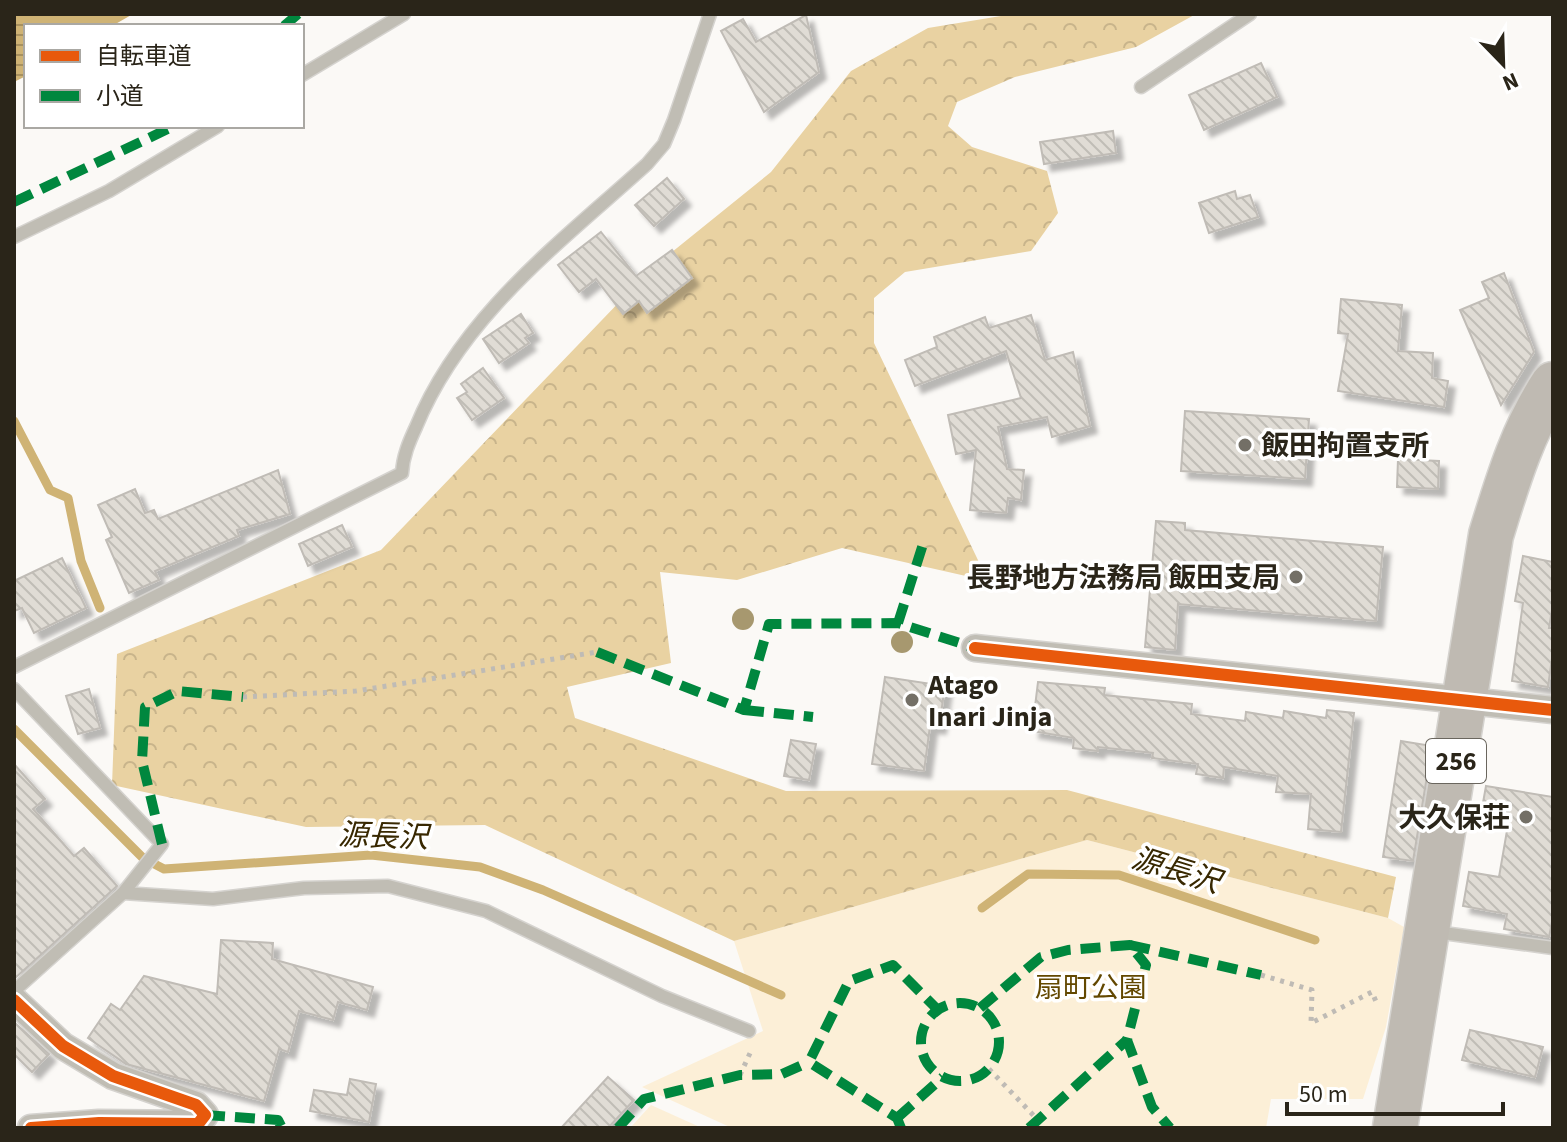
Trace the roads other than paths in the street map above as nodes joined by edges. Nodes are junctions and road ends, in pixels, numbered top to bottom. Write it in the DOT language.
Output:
graph roads {
  1 [pos="404,14"];
  2 [pos="710,14"];
  3 [pos="1250,14"];
  4 [pos="304,74"];
  5 [pos="1141,87"];
  6 [pos="215,128"];
  7 [pos="14,237"];
  8 [pos="1547,393"];
  9 [pos="975,648"];
  10 [pos="14,667"];
  11 [pos="14,689"];
  12 [pos="1466,701"];
  13 [pos="1553,710"];
  14 [pos="123,893"];
  15 [pos="1428,932"];
  16 [pos="1553,948"];
  17 [pos="14,991"];
  18 [pos="14,1000"];
  19 [pos="749,1031"];
  20 [pos="31,1128"];
  21 [pos="1395,1128"];
  1 -- 4 [label="lane"];
  2 -- 10 [label="lane"];
  3 -- 5 [label="lane"];
  6 -- 7 [label="lane"];
  8 -- 12 [label="highway, 256"];
  9 -- 12 [label="street"];
  11 -- 14 [label="lane"];
  12 -- 13 [label="street"];
  12 -- 15 [label="highway, 256"];
  14 -- 17 [label="lane"];
  14 -- 19 [label="lane"];
  15 -- 16 [label="lane"];
  15 -- 21 [label="highway, 256"];
  18 -- 20 [label="street"];
}
